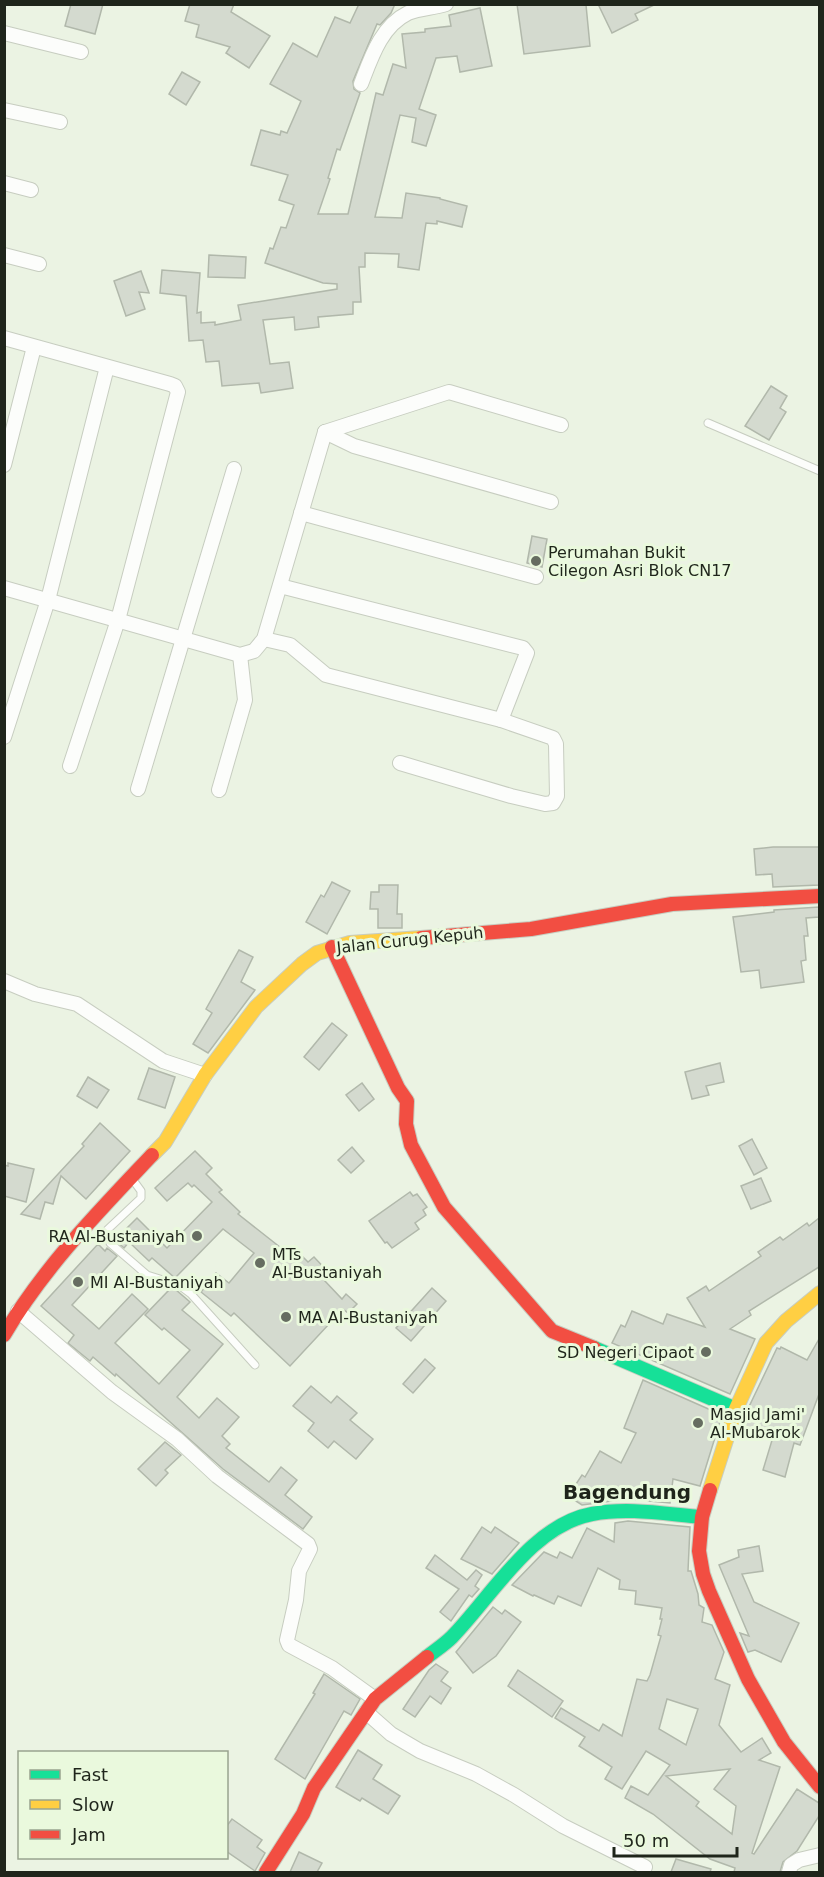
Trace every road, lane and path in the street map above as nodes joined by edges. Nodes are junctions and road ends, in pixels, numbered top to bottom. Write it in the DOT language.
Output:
graph roads {
  1 [pos="446,4"];
  2 [pos="4,33"];
  3 [pos="81,52"];
  4 [pos="361,84"];
  5 [pos="4,110"];
  6 [pos="60,122"];
  7 [pos="4,183"];
  8 [pos="31,190"];
  9 [pos="4,255"];
  10 [pos="39,264"];
  11 [pos="4,338"];
  12 [pos="34,347"];
  13 [pos="107,367"];
  14 [pos="708,423"];
  15 [pos="561,425"];
  16 [pos="325,432"];
  17 [pos="4,465"];
  18 [pos="234,469"];
  19 [pos="819,471"];
  20 [pos="551,502"];
  21 [pos="301,513"];
  22 [pos="536,577"];
  23 [pos="280,586"];
  24 [pos="4,588"];
  25 [pos="48,600"];
  26 [pos="118,620"];
  27 [pos="184,638"];
  28 [pos="264,639"];
  29 [pos="240,655"];
  30 [pos="501,720"];
  31 [pos="4,737"];
  32 [pos="400,763"];
  33 [pos="70,766"];
  34 [pos="138,789"];
  35 [pos="219,790"];
  36 [pos="819,896"];
  37 [pos="332,947"];
  38 [pos="4,981"];
  39 [pos="205,1076"];
  40 [pos="132,1178"];
  41 [pos="819,1293"];
  42 [pos="18,1311"];
  43 [pos="4,1335"];
  44 [pos="255,1365"];
  45 [pos="736,1409"];
  46 [pos="702,1517"];
  47 [pos="375,1699"];
  48 [pos="366,1712"];
  49 [pos="819,1787"];
  50 [pos="819,1855"];
  51 [pos="645,1867"];
  52 [pos="266,1872"];
  53 [pos="789,1872"];
  1 -- 4 [label="street"];
  2 -- 3 [label="street"];
  5 -- 6 [label="street"];
  7 -- 8 [label="street"];
  9 -- 10 [label="street"];
  11 -- 12 [label="street"];
  12 -- 13 [label="street"];
  12 -- 17 [label="street"];
  13 -- 25 [label="street"];
  13 -- 26 [label="street"];
  14 -- 19 [label="lane"];
  15 -- 16 [label="street"];
  16 -- 20 [label="street"];
  16 -- 21 [label="street"];
  18 -- 27 [label="street"];
  21 -- 22 [label="street"];
  21 -- 23 [label="street"];
  23 -- 28 [label="street"];
  23 -- 30 [label="street"];
  24 -- 25 [label="street"];
  25 -- 26 [label="street"];
  25 -- 31 [label="street"];
  26 -- 27 [label="street"];
  26 -- 33 [label="street"];
  27 -- 29 [label="street"];
  27 -- 34 [label="street"];
  28 -- 29 [label="street"];
  28 -- 30 [label="street"];
  29 -- 35 [label="street"];
  30 -- 32 [label="street"];
  36 -- 37 [label="street, Jalan Curug Kepuh"];
  37 -- 39 [label="street, Jalan Curug Kepuh"];
  37 -- 45 [label="street"];
  38 -- 39 [label="street"];
  39 -- 40 [label="street, Jalan Curug Kepuh"];
  40 -- 42 [label="street, Jalan Curug Kepuh"];
  40 -- 44 [label="lane"];
  41 -- 45 [label="street"];
  42 -- 43 [label="street, Jalan Curug Kepuh"];
  42 -- 47 [label="street"];
  45 -- 46 [label="street"];
  46 -- 47 [label="street"];
  46 -- 49 [label="street"];
  47 -- 48 [label="street"];
  48 -- 51 [label="street"];
  48 -- 52 [label="street"];
  50 -- 53 [label="street"];
}
